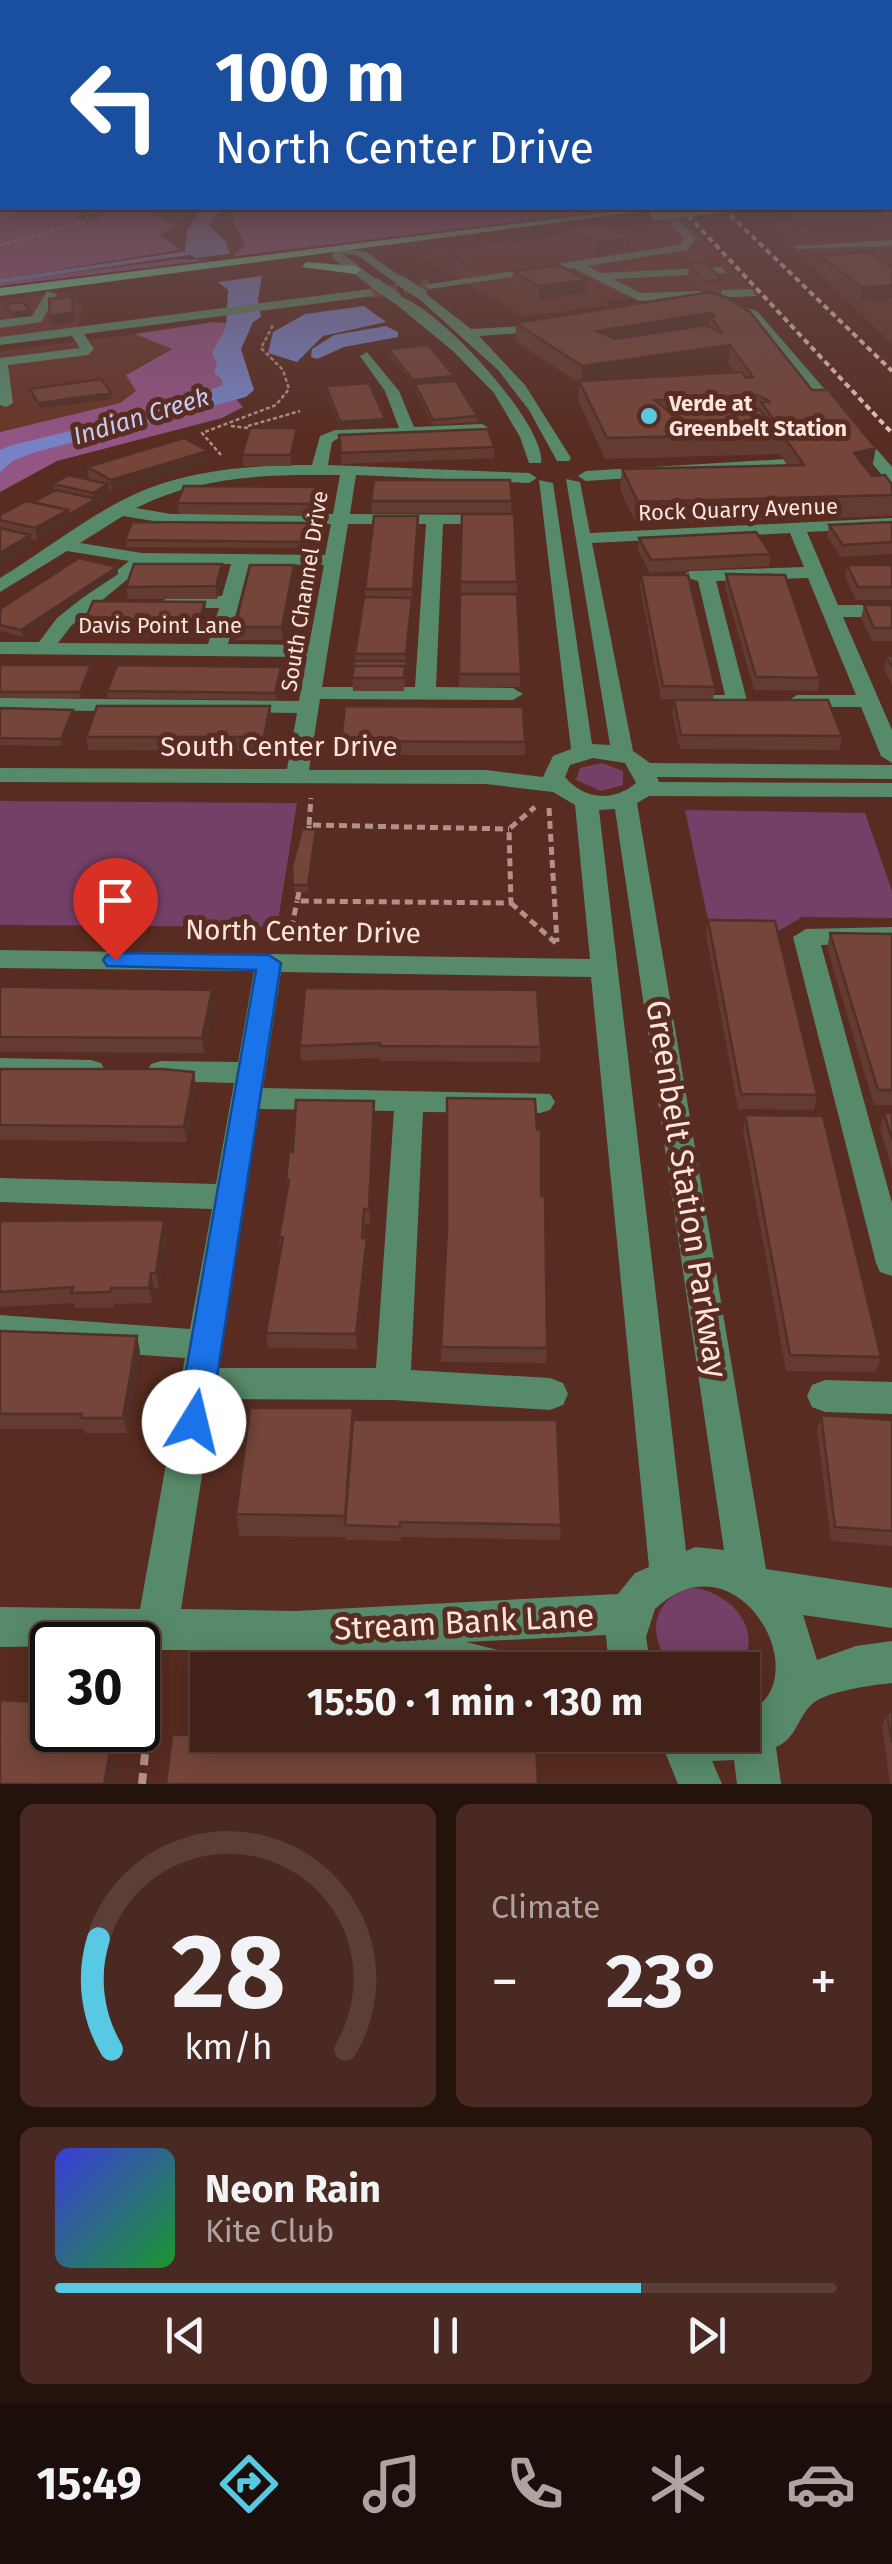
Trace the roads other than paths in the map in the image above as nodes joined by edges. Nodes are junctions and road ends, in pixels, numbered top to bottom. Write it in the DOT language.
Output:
graph roads {
  1 [pos="133,276"];
  2 [pos="186,276"];
  3 [pos="361,276"];
  4 [pos="394,276"];
  5 [pos="509,276"];
  6 [pos="598,276"];
  7 [pos="373,289"];
  8 [pos="425,290"];
  9 [pos="0,292"];
  10 [pos="752,293"];
  11 [pos="51,294"];
  12 [pos="0,301"];
  13 [pos="630,314"];
  14 [pos="575,323"];
  15 [pos="0,324"];
  16 [pos="76,332"];
  17 [pos="469,333"];
  18 [pos="1,339"];
  19 [pos="367,356"];
  20 [pos="6,403"];
  21 [pos="482,429"];
  22 [pos="408,432"];
  23 [pos="564,458"];
  24 [pos="786,464"];
  25 [pos="534,471"];
  26 [pos="318,473"];
  27 [pos="352,473"];
  28 [pos="580,475"];
  29 [pos="892,477"];
  30 [pos="124,511"];
  31 [pos="341,518"];
  32 [pos="435,519"];
  33 [pos="508,519"];
  34 [pos="892,523"];
  35 [pos="797,529"];
  36 [pos="586,538"];
  37 [pos="67,546"];
  38 [pos="142,558"];
  39 [pos="242,559"];
  40 [pos="334,560"];
  41 [pos="815,572"];
  42 [pos="706,576"];
  43 [pos="671,577"];
  44 [pos="0,586"];
  45 [pos="91,602"];
  46 [pos="230,602"];
  47 [pos="892,611"];
  48 [pos="832,612"];
  49 [pos="0,648"];
  50 [pos="45,649"];
  51 [pos="216,650"];
  52 [pos="319,650"];
  53 [pos="425,694"];
  54 [pos="513,694"];
  55 [pos="312,700"];
  56 [pos="678,700"];
  57 [pos="756,701"];
  58 [pos="0,704"];
  59 [pos="878,706"];
  60 [pos="582,752"];
  61 [pos="624,754"];
  62 [pos="892,756"];
  63 [pos="892,772"];
  64 [pos="0,775"];
  65 [pos="304,785"];
  66 [pos="639,786"];
  67 [pos="892,790"];
  68 [pos="572,793"];
  69 [pos="892,935"];
  70 [pos="276,948"];
  71 [pos="0,959"];
  72 [pos="604,968"];
  73 [pos="0,1068"];
  74 [pos="249,1086"];
  75 [pos="409,1101"];
  76 [pos="540,1102"];
  77 [pos="0,1190"];
  78 [pos="230,1197"];
  79 [pos="892,1263"];
  80 [pos="0,1330"];
  81 [pos="206,1345"];
  82 [pos="200,1383"];
  83 [pos="393,1384"];
  84 [pos="550,1394"];
  85 [pos="824,1396"];
  86 [pos="892,1398"];
  87 [pos="669,1572"];
  88 [pos="758,1584"];
  89 [pos="892,1608"];
  90 [pos="632,1613"];
  91 [pos="158,1622"];
  92 [pos="0,1626"];
  93 [pos="30,1627"];
  94 [pos="160,1630"];
  95 [pos="296,1631"];
  96 [pos="407,1652"];
  97 [pos="625,1652"];
  98 [pos="892,1662"];
  99 [pos="798,1688"];
  100 [pos="760,1733"];
  101 [pos="687,1752"];
  102 [pos="755,1752"];
  103 [pos="700,1784"];
  104 [pos="760,1784"];
  1 -- 9 [label="main road"];
  2 -- 11 [label="main road"];
  3 -- 7 [label="street"];
  4 -- 8 [label="street, bridge"];
  5 -- 8 [label="street"];
  6 -- 10 [label="street"];
  7 -- 16 [label="street"];
  7 -- 25 [label="street, bridge"];
  8 -- 17 [label="street"];
  11 -- 12 [label="main road"];
  11 -- 15 [label="street"];
  13 -- 29 [label="street"];
  14 -- 17 [label="street"];
  16 -- 18 [label="street"];
  16 -- 20 [label="street"];
  17 -- 23 [label="street"];
  19 -- 22 [label="street"];
  21 -- 22 [label="street"];
  22 -- 26 [label="street"];
  23 -- 25 [label="street"];
  23 -- 28 [label="street"];
  24 -- 28 [label="street"];
  25 -- 27 [label="street"];
  25 -- 28 [label="street"];
  25 -- 60 [label="street"];
  26 -- 27 [label="street"];
  26 -- 30 [label="street"];
  27 -- 31 [label="street, South Channel Drive"];
  28 -- 36 [label="street"];
  30 -- 31 [label="street"];
  30 -- 37 [label="street"];
  31 -- 32 [label="street"];
  31 -- 40 [label="street, South Channel Drive"];
  32 -- 33 [label="street"];
  32 -- 53 [label="street"];
  34 -- 35 [label="street, Rock Quarry Avenue"];
  35 -- 36 [label="street, Rock Quarry Avenue"];
  35 -- 41 [label="street"];
  36 -- 61 [label="street"];
  37 -- 38 [label="street"];
  37 -- 44 [label="street"];
  38 -- 39 [label="street"];
  38 -- 45 [label="street"];
  39 -- 40 [label="street"];
  39 -- 46 [label="street"];
  40 -- 52 [label="street, South Channel Drive"];
  41 -- 42 [label="street"];
  41 -- 48 [label="street"];
  42 -- 43 [label="street"];
  42 -- 57 [label="street"];
  45 -- 46 [label="street"];
  45 -- 50 [label="street"];
  46 -- 51 [label="street"];
  47 -- 48 [label="street"];
  48 -- 59 [label="street"];
  49 -- 50 [label="street, Davis Point Lane"];
  50 -- 51 [label="street, Davis Point Lane"];
  51 -- 52 [label="street, Davis Point Lane"];
  52 -- 55 [label="street, South Channel Drive"];
  53 -- 54 [label="street"];
  53 -- 55 [label="street"];
  55 -- 58 [label="street"];
  55 -- 65 [label="street, South Channel Drive"];
  56 -- 57 [label="street"];
  57 -- 59 [label="street"];
  59 -- 62 [label="street"];
  60 -- 61 [label="street"];
  60 -- 68 [label="street"];
  61 -- 66 [label="street"];
  63 -- 66 [label="street"];
  64 -- 65 [label="street, South Center Drive"];
  65 -- 68 [label="street, South Center Drive"];
  66 -- 67 [label="street"];
  66 -- 68 [label="street, South Center Drive"];
  66 -- 88 [label="street, Greenbelt Station Parkway"];
  68 -- 72 [label="street, Greenbelt Station Parkway"];
  69 -- 79 [label="street"];
  70 -- 71 [label="street, North Center Drive"];
  70 -- 72 [label="street, North Center Drive"];
  70 -- 74 [label="street"];
  72 -- 87 [label="street, Greenbelt Station Parkway"];
  73 -- 74 [label="street"];
  74 -- 75 [label="street"];
  74 -- 78 [label="street"];
  75 -- 76 [label="street"];
  75 -- 83 [label="street"];
  77 -- 78 [label="street"];
  78 -- 81 [label="street"];
  80 -- 81 [label="street"];
  81 -- 82 [label="street"];
  82 -- 83 [label="street"];
  82 -- 91 [label="street"];
  83 -- 84 [label="street"];
  85 -- 86 [label="street"];
  87 -- 88 [label="street"];
  87 -- 90 [label="street"];
  88 -- 89 [label="street"];
  88 -- 99 [label="street, Greenbelt Station Parkway"];
  90 -- 95 [label="street, Stream Bank Lane"];
  90 -- 97 [label="street"];
  92 -- 93 [label="street, Stream Bank Lane"];
  94 -- 95 [label="street, Stream Bank Lane"];
  95 -- 96 [label="street, Stream Bank Lane"];
  98 -- 99 [label="street"];
  99 -- 100 [label="street"];
  101 -- 103 [label="street"];
  102 -- 104 [label="street"];
}
